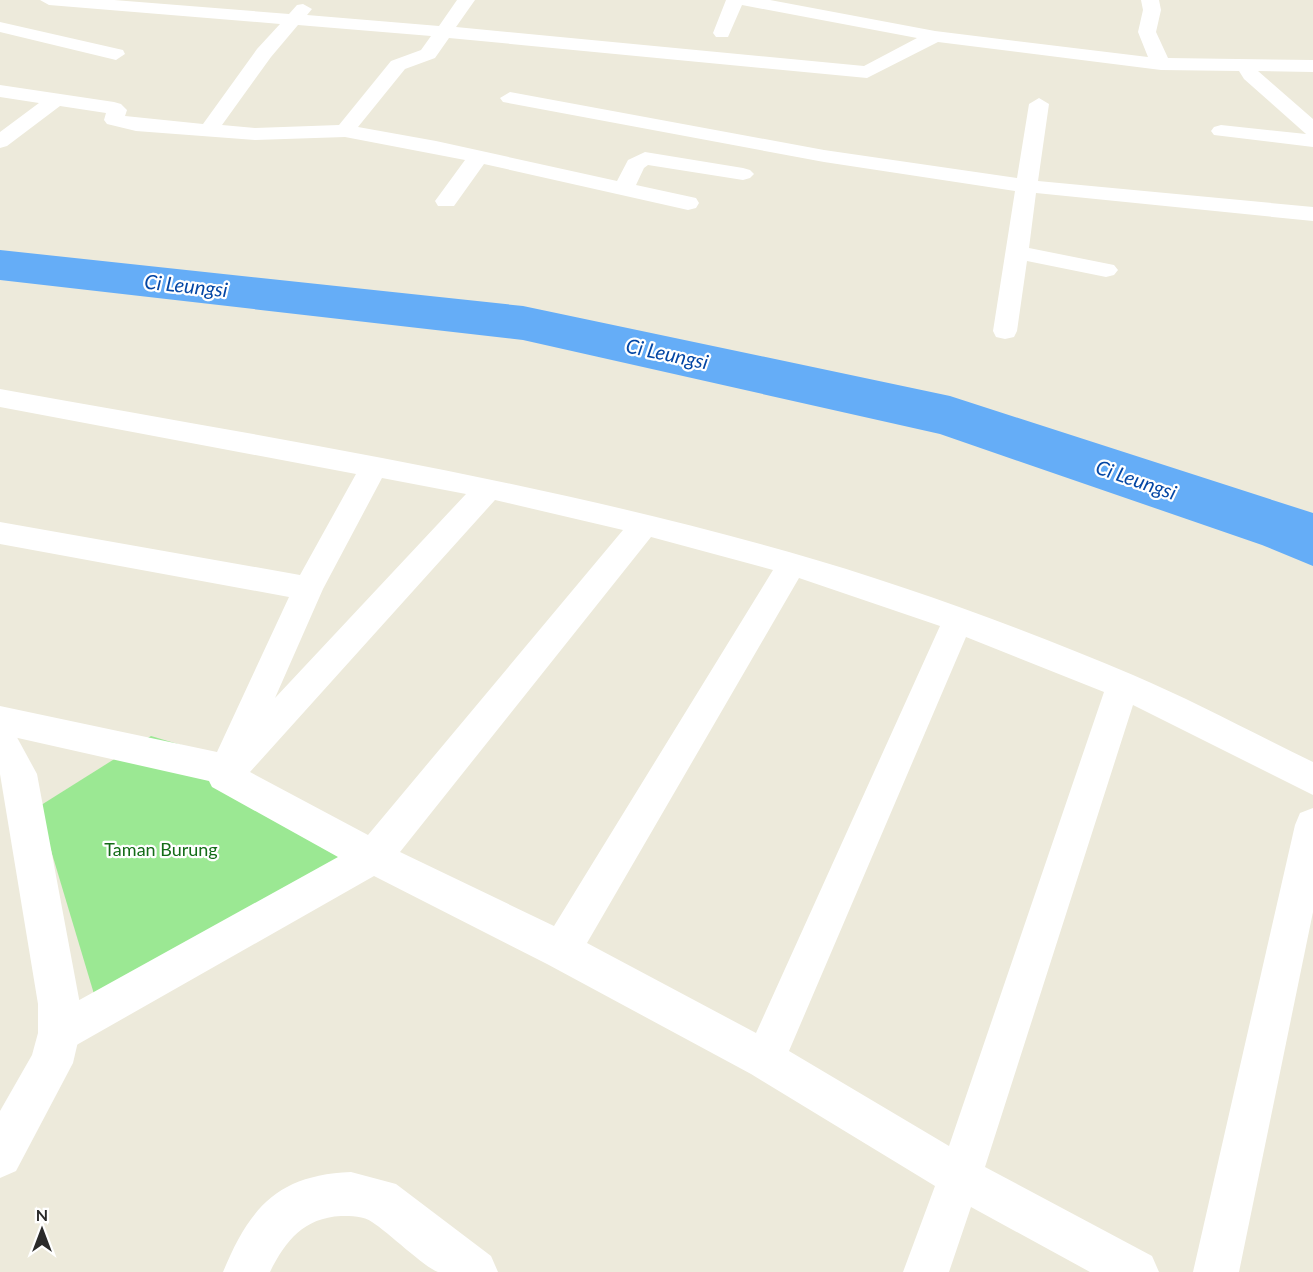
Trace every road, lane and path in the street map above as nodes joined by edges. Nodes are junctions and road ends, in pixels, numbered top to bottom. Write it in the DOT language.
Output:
graph roads {
  1 [pos="49,0"];
  2 [pos="312,0"];
  3 [pos="466,0"];
  4 [pos="735,0"];
  5 [pos="742,0"];
  6 [pos="1150,0"];
  7 [pos="293,19"];
  8 [pos="0,27"];
  9 [pos="444,32"];
  10 [pos="722,33"];
  11 [pos="935,36"];
  12 [pos="116,54"];
  13 [pos="1161,64"];
  14 [pos="1246,65"];
  15 [pos="1313,66"];
  16 [pos="0,91"];
  17 [pos="510,98"];
  18 [pos="56,99"];
  19 [pos="1039,104"];
  20 [pos="1313,130"];
  21 [pos="208,131"];
  22 [pos="345,131"];
  23 [pos="1221,131"];
  24 [pos="1313,141"];
  25 [pos="0,142"];
  26 [pos="478,157"];
  27 [pos="743,174"];
  28 [pos="1025,184"];
  29 [pos="624,188"];
  30 [pos="446,201"];
  31 [pos="688,203"];
  32 [pos="1313,214"];
  33 [pos="1016,252"];
  34 [pos="1106,270"];
  35 [pos="1005,331"];
  36 [pos="0,398"];
  37 [pos="375,465"];
  38 [pos="489,488"];
  39 [pos="645,524"];
  40 [pos="0,533"];
  41 [pos="792,564"];
  42 [pos="308,588"];
  43 [pos="958,620"];
  44 [pos="1124,685"];
  45 [pos="0,720"];
  46 [pos="0,741"];
  47 [pos="225,772"];
  48 [pos="1313,779"];
  49 [pos="1313,825"];
  50 [pos="374,857"];
  51 [pos="561,950"];
  52 [pos="59,1033"];
  53 [pos="765,1060"];
  54 [pos="0,1155"];
  55 [pos="960,1177"];
  56 [pos="246,1272"];
  57 [pos="476,1272"];
  58 [pos="926,1272"];
  59 [pos="1136,1272"];
  60 [pos="1216,1272"];
  1 -- 7 [label="street"];
  2 -- 7 [label="street"];
  3 -- 9 [label="street"];
  4 -- 10 [label="street"];
  5 -- 11 [label="street"];
  6 -- 13 [label="street"];
  7 -- 9 [label="street"];
  7 -- 21 [label="street"];
  8 -- 12 [label="street"];
  9 -- 11 [label="street"];
  9 -- 22 [label="street"];
  11 -- 13 [label="street"];
  13 -- 14 [label="street"];
  14 -- 15 [label="street"];
  14 -- 20 [label="street"];
  16 -- 18 [label="street"];
  17 -- 28 [label="street"];
  18 -- 21 [label="street"];
  18 -- 25 [label="street"];
  19 -- 28 [label="street"];
  21 -- 22 [label="street"];
  22 -- 26 [label="street"];
  23 -- 24 [label="street"];
  26 -- 29 [label="street"];
  26 -- 30 [label="street"];
  27 -- 29 [label="street"];
  28 -- 32 [label="street"];
  28 -- 33 [label="street"];
  29 -- 31 [label="street"];
  33 -- 34 [label="street"];
  33 -- 35 [label="street"];
  36 -- 37 [label="street"];
  37 -- 38 [label="street"];
  37 -- 42 [label="street"];
  38 -- 39 [label="street"];
  38 -- 47 [label="street"];
  39 -- 41 [label="street"];
  39 -- 50 [label="street"];
  40 -- 42 [label="street"];
  41 -- 43 [label="street"];
  41 -- 51 [label="street"];
  42 -- 47 [label="street"];
  43 -- 44 [label="street"];
  43 -- 53 [label="street"];
  44 -- 48 [label="street"];
  44 -- 55 [label="street"];
  45 -- 47 [label="street"];
  46 -- 52 [label="street"];
  47 -- 50 [label="street"];
  49 -- 60 [label="street"];
  50 -- 51 [label="street"];
  50 -- 52 [label="street"];
  51 -- 53 [label="street"];
  52 -- 54 [label="street"];
  53 -- 55 [label="street"];
  55 -- 58 [label="street"];
  55 -- 59 [label="street"];
  56 -- 57 [label="street"];
}
